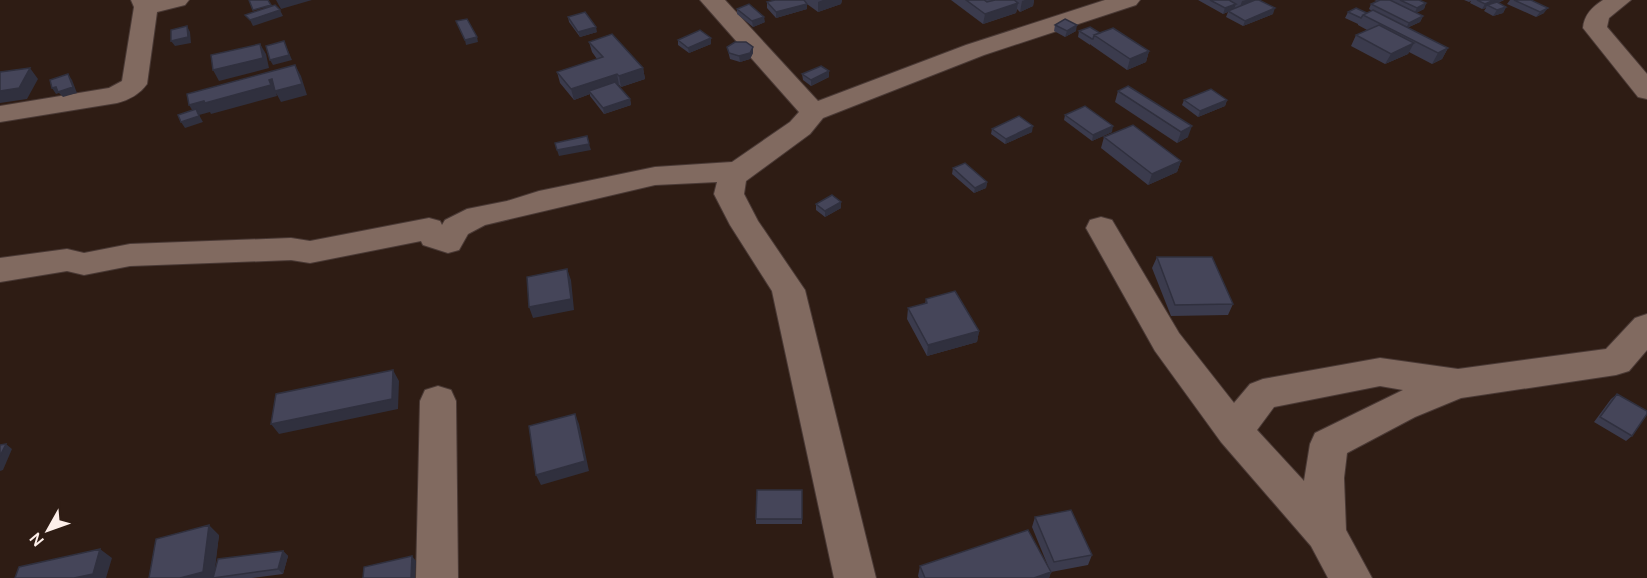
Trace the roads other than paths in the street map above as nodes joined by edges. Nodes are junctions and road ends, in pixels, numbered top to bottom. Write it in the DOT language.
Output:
graph roads {
  1 [pos="177,0"];
  2 [pos="712,0"];
  3 [pos="1128,0"];
  4 [pos="1619,0"];
  5 [pos="145,4"];
  6 [pos="1647,91"];
  7 [pos="813,112"];
  8 [pos="0,114"];
  9 [pos="739,171"];
  10 [pos="1101,228"];
  11 [pos="0,270"];
  12 [pos="1647,327"];
  13 [pos="1457,384"];
  14 [pos="438,401"];
  15 [pos="1234,431"];
  16 [pos="1326,532"];
  17 [pos="437,578"];
  18 [pos="855,578"];
  19 [pos="1351,578"];
  1 -- 5 [label="street"];
  2 -- 7 [label="street"];
  3 -- 7 [label="street"];
  4 -- 6 [label="street"];
  5 -- 8 [label="street"];
  7 -- 9 [label="street"];
  9 -- 11 [label="street"];
  9 -- 18 [label="street"];
  10 -- 15 [label="street"];
  12 -- 13 [label="street"];
  13 -- 15 [label="street"];
  13 -- 16 [label="street"];
  14 -- 17 [label="street"];
  15 -- 16 [label="street"];
  16 -- 19 [label="street"];
}
